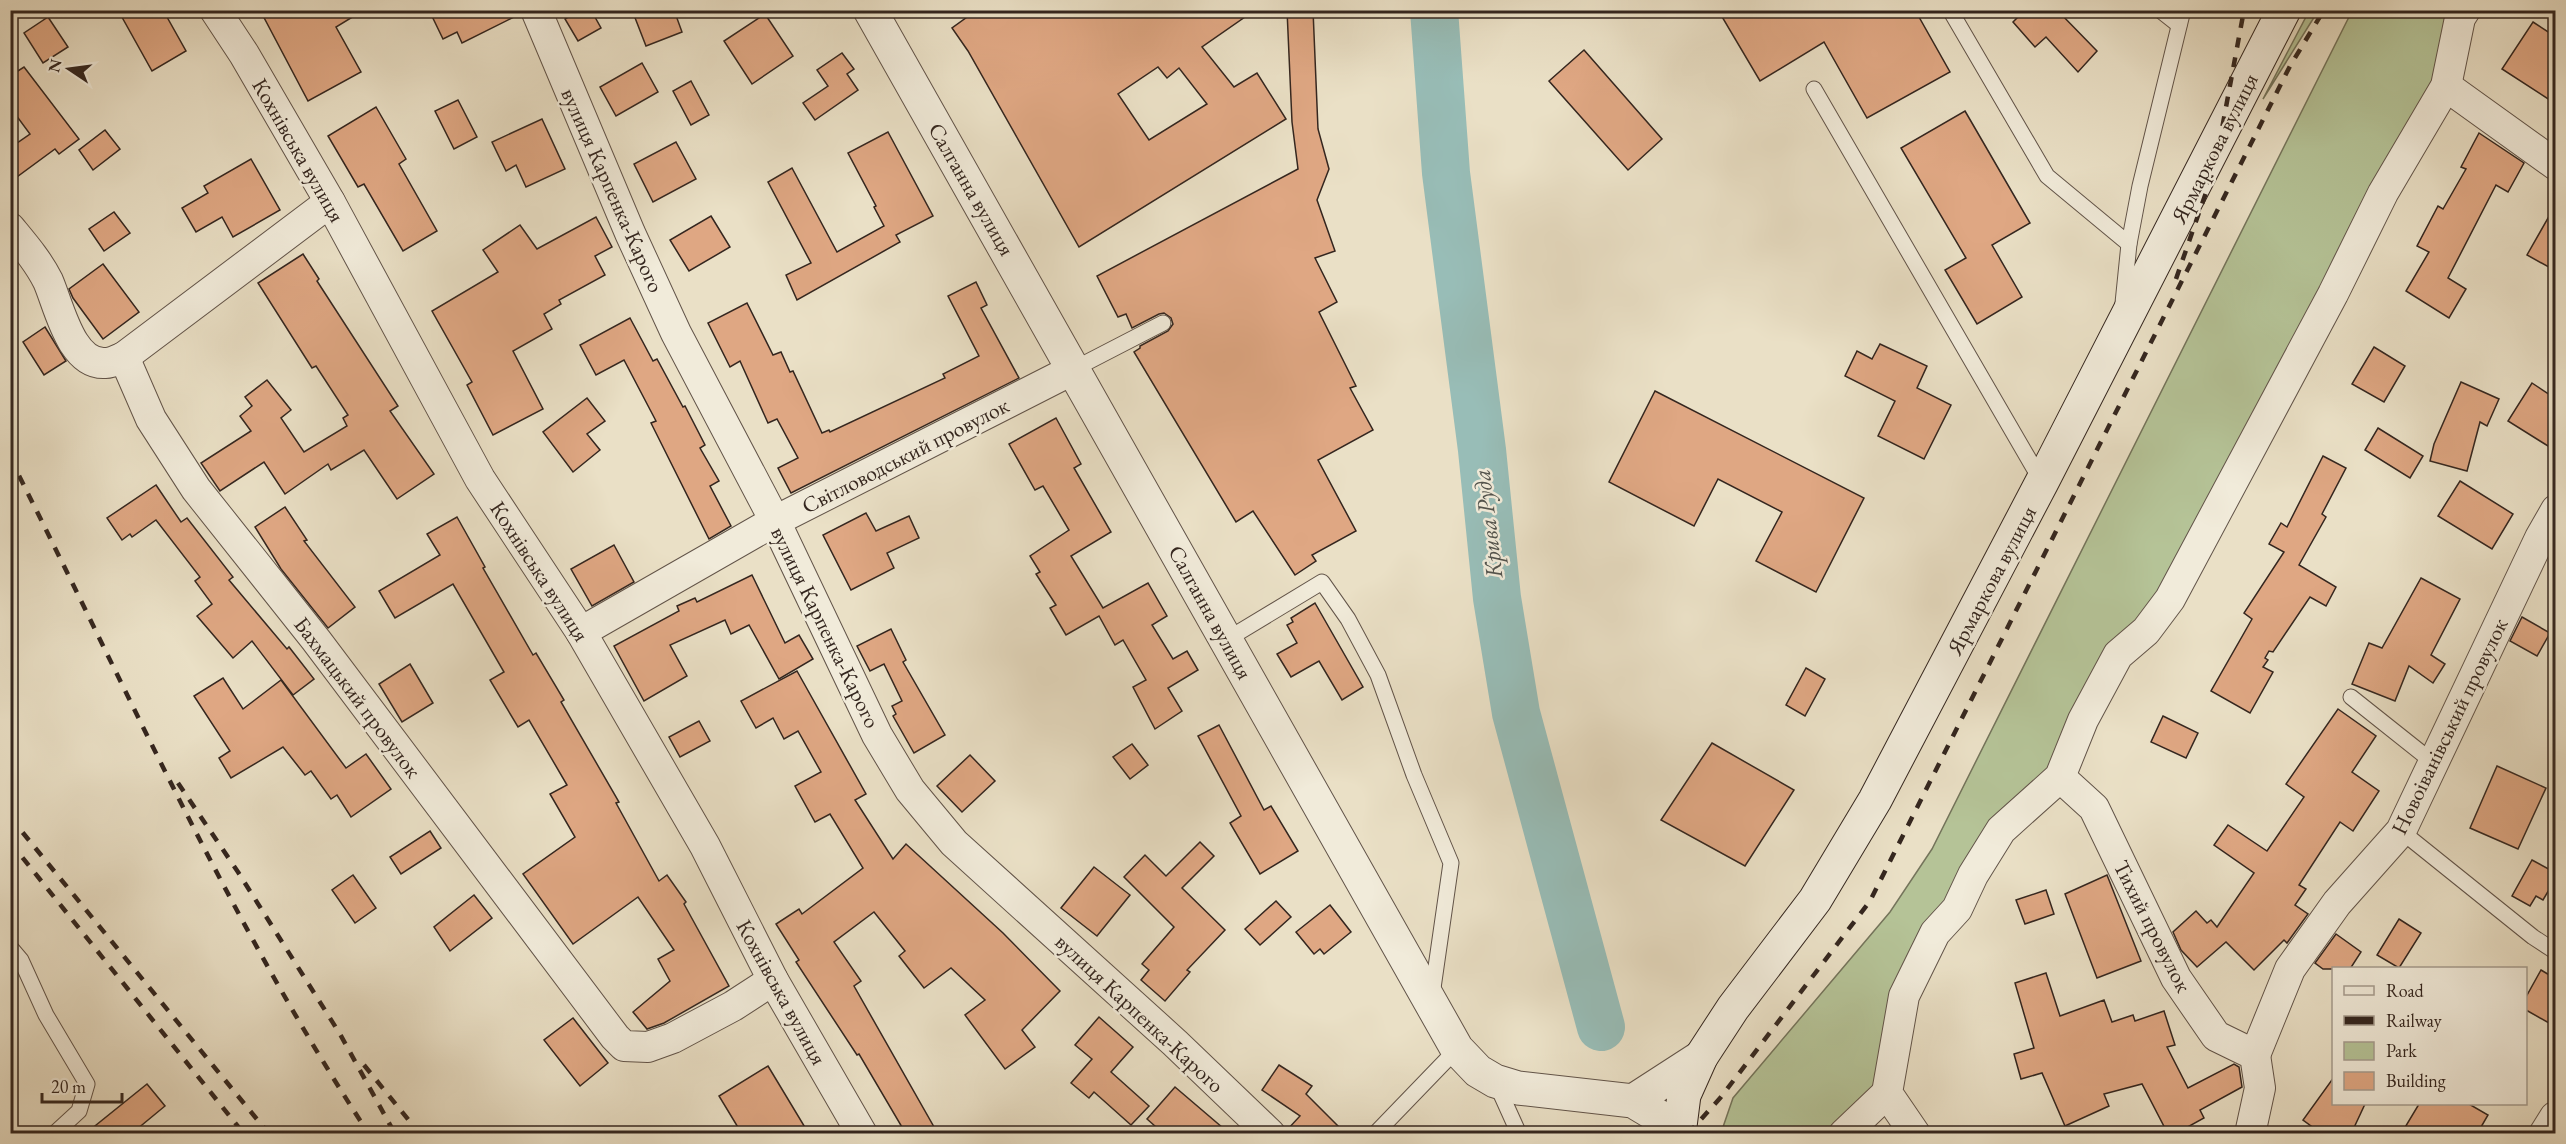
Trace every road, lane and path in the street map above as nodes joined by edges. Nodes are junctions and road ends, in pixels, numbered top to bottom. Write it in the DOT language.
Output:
graph roads {
  1 [pos="215,10"];
  2 [pos="536,10"];
  3 [pos="870,10"];
  4 [pos="1950,10"];
  5 [pos="2160,10"];
  6 [pos="2284,10"];
  7 [pos="2465,10"];
  8 [pos="2181,18"];
  9 [pos="2446,86"];
  10 [pos="1814,89"];
  11 [pos="2556,165"];
  12 [pos="330,202"];
  13 [pos="10,228"];
  14 [pos="2129,244"];
  15 [pos="1163,323"];
  16 [pos="2120,327"];
  17 [pos="124,357"];
  18 [pos="1074,369"];
  19 [pos="2042,483"];
  20 [pos="2556,510"];
  21 [pos="775,521"];
  22 [pos="581,632"];
  23 [pos="1226,640"];
  24 [pos="2351,697"];
  25 [pos="2434,763"];
  26 [pos="2061,777"];
  27 [pos="2401,831"];
  28 [pos="10,947"];
  29 [pos="2556,952"];
  30 [pos="773,980"];
  31 [pos="1431,1004"];
  32 [pos="1457,1049"];
  33 [pos="2256,1055"];
  34 [pos="1701,1057"];
  35 [pos="1495,1081"];
  36 [pos="1887,1093"];
  37 [pos="1634,1101"];
  38 [pos="2556,1118"];
  39 [pos="1678,1131"];
  40 [pos="54,1134"];
  41 [pos="862,1134"];
  42 [pos="1270,1134"];
  43 [pos="1375,1134"];
  44 [pos="1519,1134"];
  45 [pos="1844,1134"];
  46 [pos="1915,1134"];
  47 [pos="2250,1134"];
  48 [pos="2546,1134"];
  1 -- 12 [label="street, Кохнівська вулиця"];
  2 -- 21 [label="street, вулиця Карпенка-Карого"];
  3 -- 18 [label="street, Салганна вулиця"];
  4 -- 14 [label="lane"];
  5 -- 8 [label="lane"];
  6 -- 16 [label="street, Ярмаркова вулиця"];
  7 -- 9 [label="street"];
  8 -- 14 [label="lane"];
  9 -- 11 [label="street"];
  9 -- 26 [label="street"];
  10 -- 19 [label="lane"];
  12 -- 17 [label="street"];
  12 -- 22 [label="street, Кохнівська вулиця"];
  13 -- 17 [label="street"];
  14 -- 16 [label="lane"];
  15 -- 18 [label="lane"];
  16 -- 19 [label="street, Ярмаркова вулиця"];
  17 -- 30 [label="street, Бахмацький провулок"];
  18 -- 21 [label="street, Світловодський провулок"];
  18 -- 23 [label="street, Салганна вулиця"];
  19 -- 34 [label="street, Ярмаркова вулиця"];
  20 -- 25 [label="street, Новоіванівський провулок"];
  21 -- 22 [label="street, Світловодський провулок"];
  21 -- 42 [label="street, вулиця Карпенка-Карого"];
  22 -- 30 [label="street, Кохнівська вулиця"];
  23 -- 31 [label="street, Салганна вулиця"];
  23 -- 31 [label="lane"];
  24 -- 25 [label="lane"];
  25 -- 27 [label="street, Новоіванівський провулок"];
  26 -- 33 [label="street, Тихий провулок"];
  26 -- 36 [label="street"];
  27 -- 29 [label="lane"];
  27 -- 33 [label="street, Новоіванівський провулок"];
  28 -- 40 [label="lane"];
  30 -- 41 [label="street, Кохнівська вулиця"];
  31 -- 32 [label="street, Салганна вулиця"];
  32 -- 35 [label="street, Салганна вулиця"];
  32 -- 43 [label="lane"];
  33 -- 47 [label="street"];
  34 -- 37 [label="street"];
  34 -- 39 [label="street, Ярмаркова вулиця"];
  35 -- 37 [label="street, Салганна вулиця"];
  35 -- 44 [label="lane"];
  36 -- 45 [label="street"];
  36 -- 46 [label="street"];
  37 -- 39 [label="street, Салганна вулиця"];
  38 -- 48 [label="street"];
}
